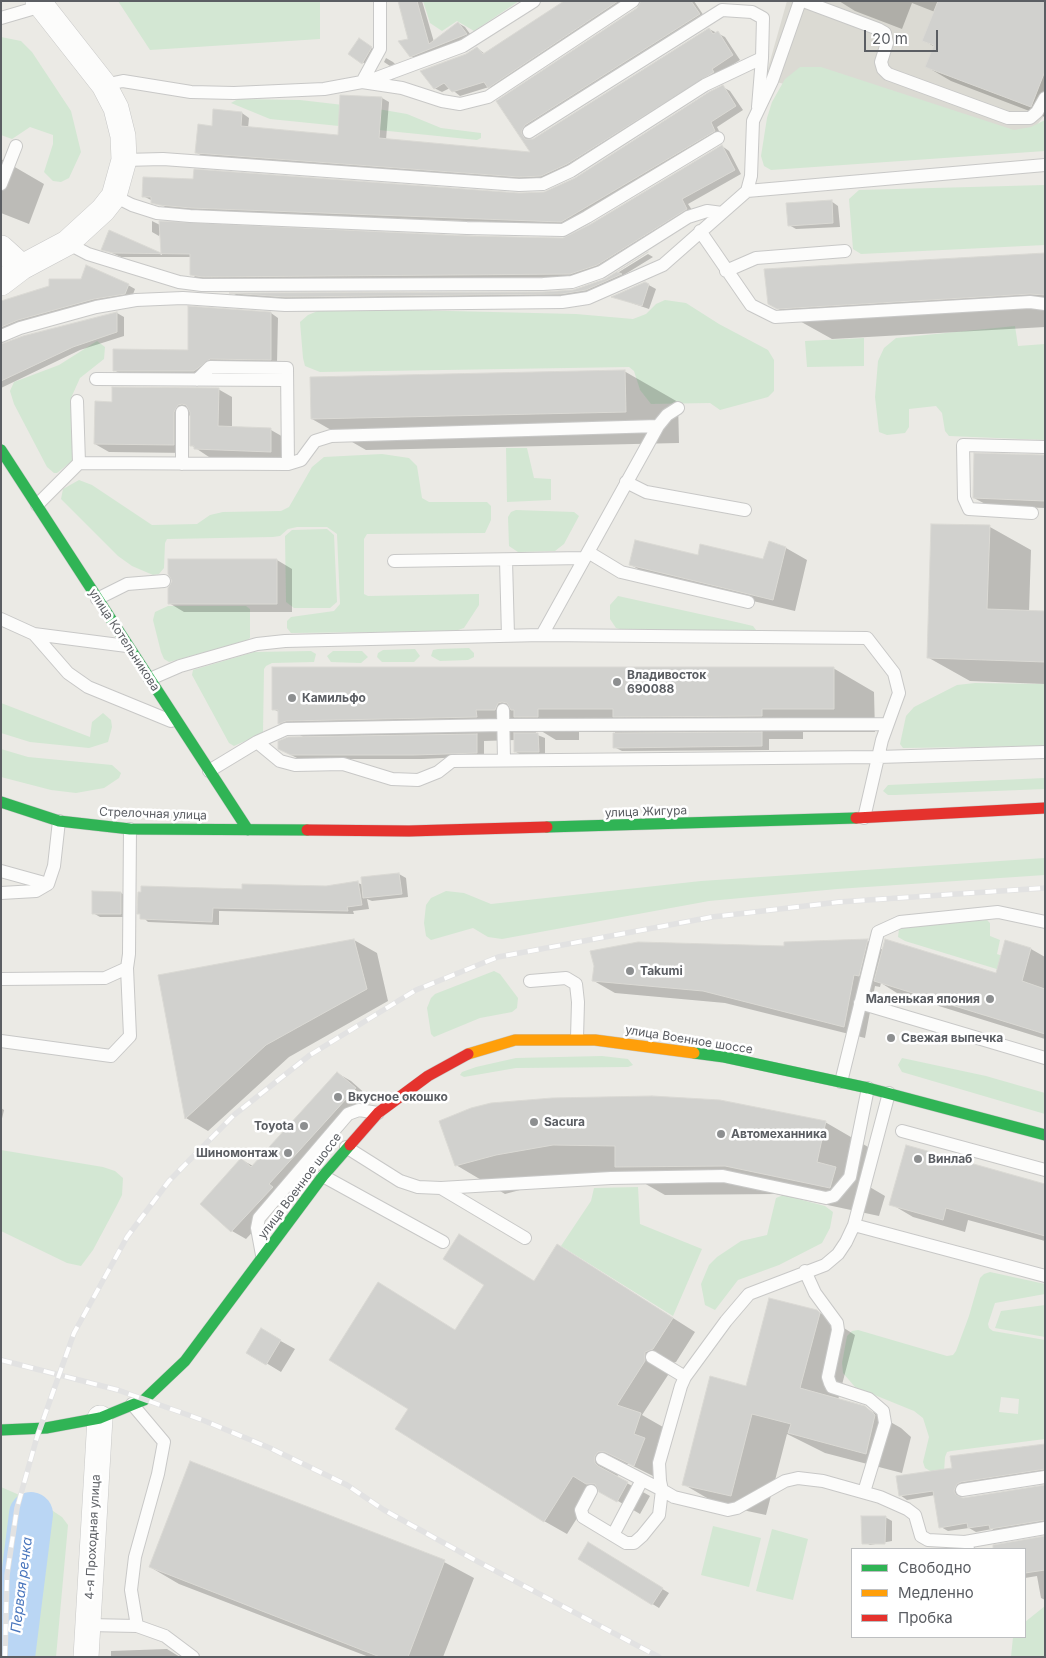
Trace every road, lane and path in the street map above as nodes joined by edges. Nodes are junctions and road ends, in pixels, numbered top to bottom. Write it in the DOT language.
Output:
graph roads {
  1 [pos="380,1"];
  2 [pos="534,1"];
  3 [pos="633,1"];
  4 [pos="800,1"];
  5 [pos="804,1"];
  6 [pos="40,4"];
  7 [pos="1,18"];
  8 [pos="762,58"];
  9 [pos="363,82"];
  10 [pos="104,85"];
  11 [pos="1045,98"];
  12 [pos="758,107"];
  13 [pos="529,132"];
  14 [pos="718,138"];
  15 [pos="16,146"];
  16 [pos="124,160"];
  17 [pos="1045,165"];
  18 [pos="1,184"];
  19 [pos="747,191"];
  20 [pos="114,196"];
  21 [pos="722,213"];
  22 [pos="700,231"];
  23 [pos="67,243"];
  24 [pos="1,248"];
  25 [pos="845,252"];
  26 [pos="22,267"];
  27 [pos="726,271"];
  28 [pos="1,283"];
  29 [pos="1045,304"];
  30 [pos="1,336"];
  31 [pos="96,379"];
  32 [pos="77,401"];
  33 [pos="678,408"];
  34 [pos="182,412"];
  35 [pos="658,426"];
  36 [pos="1045,447"];
  37 [pos="1,450"];
  38 [pos="79,464"];
  39 [pos="182,464"];
  40 [pos="288,464"];
  41 [pos="626,482"];
  42 [pos="37,505"];
  43 [pos="744,510"];
  44 [pos="1032,513"];
  45 [pos="586,555"];
  46 [pos="506,560"];
  47 [pos="394,561"];
  48 [pos="164,581"];
  49 [pos="97,599"];
  50 [pos="748,602"];
  51 [pos="1,619"];
  52 [pos="34,634"];
  53 [pos="542,635"];
  54 [pos="508,636"];
  55 [pos="129,646"];
  56 [pos="150,680"];
  57 [pos="503,710"];
  58 [pos="178,723"];
  59 [pos="503,724"];
  60 [pos="887,724"];
  61 [pos="257,742"];
  62 [pos="1045,752"];
  63 [pos="878,757"];
  64 [pos="504,760"];
  65 [pos="209,771"];
  66 [pos="1,802"];
  67 [pos="1045,808"];
  68 [pos="864,818"];
  69 [pos="59,821"];
  70 [pos="130,829"];
  71 [pos="248,830"];
  72 [pos="1,871"];
  73 [pos="48,884"];
  74 [pos="1,893"];
  75 [pos="1045,922"];
  76 [pos="126,968"];
  77 [pos="1,979"];
  78 [pos="530,981"];
  79 [pos="860,1003"];
  80 [pos="576,1038"];
  81 [pos="1,1041"];
  82 [pos="1045,1058"];
  83 [pos="841,1082"];
  84 [pos="868,1088"];
  85 [pos="889,1093"];
  86 [pos="378,1113"];
  87 [pos="902,1131"];
  88 [pos="1045,1136"];
  89 [pos="346,1147"];
  90 [pos="1045,1170"];
  91 [pos="323,1176"];
  92 [pos="441,1188"];
  93 [pos="854,1225"];
  94 [pos="525,1238"];
  95 [pos="443,1242"];
  96 [pos="263,1258"];
  97 [pos="805,1271"];
  98 [pos="1045,1276"];
  99 [pos="652,1357"];
  100 [pos="685,1377"];
  101 [pos="132,1403"];
  102 [pos="100,1418"];
  103 [pos="1,1430"];
  104 [pos="602,1458"];
  105 [pos="1045,1477"];
  106 [pos="642,1480"];
  107 [pos="662,1490"];
  108 [pos="962,1490"];
  109 [pos="591,1491"];
  110 [pos="864,1492"];
  111 [pos="1045,1528"];
  112 [pos="612,1535"];
  113 [pos="966,1546"];
  114 [pos="88,1625"];
  115 [pos="137,1626"];
  116 [pos="86,1657"];
  117 [pos="193,1657"];
  1 -- 9 [label="lane"];
  2 -- 9 [label="lane"];
  3 -- 9 [label="lane"];
  4 -- 12 [label="lane"];
  5 -- 11 [label="lane"];
  6 -- 7 [label="lane"];
  6 -- 10 [label="street"];
  8 -- 12 [label="lane"];
  8 -- 13 [label="lane"];
  8 -- 16 [label="lane"];
  9 -- 10 [label="lane"];
  10 -- 16 [label="street"];
  12 -- 19 [label="lane"];
  14 -- 20 [label="lane"];
  15 -- 18 [label="lane"];
  16 -- 20 [label="street"];
  17 -- 19 [label="lane"];
  19 -- 21 [label="lane"];
  20 -- 23 [label="street"];
  21 -- 22 [label="lane"];
  21 -- 23 [label="lane"];
  22 -- 27 [label="lane"];
  22 -- 30 [label="lane"];
  23 -- 26 [label="street"];
  24 -- 26 [label="street"];
  25 -- 27 [label="lane"];
  26 -- 28 [label="street"];
  27 -- 29 [label="lane"];
  31 -- 40 [label="lane"];
  32 -- 38 [label="lane"];
  33 -- 35 [label="lane"];
  34 -- 39 [label="lane"];
  35 -- 40 [label="lane"];
  35 -- 41 [label="lane"];
  36 -- 44 [label="lane"];
  37 -- 42 [label="main road, улица Котельникова"];
  38 -- 39 [label="lane"];
  38 -- 42 [label="lane"];
  39 -- 40 [label="lane"];
  41 -- 43 [label="lane"];
  41 -- 45 [label="lane"];
  42 -- 49 [label="main road, улица Котельникова"];
  45 -- 46 [label="lane"];
  45 -- 50 [label="lane"];
  45 -- 53 [label="lane"];
  46 -- 47 [label="lane"];
  46 -- 54 [label="lane"];
  48 -- 49 [label="lane"];
  49 -- 55 [label="main road, улица Котельникова"];
  51 -- 52 [label="lane"];
  52 -- 55 [label="lane"];
  52 -- 58 [label="lane"];
  53 -- 54 [label="lane"];
  53 -- 60 [label="lane"];
  54 -- 56 [label="lane"];
  55 -- 56 [label="main road, улица Котельникова"];
  56 -- 58 [label="main road, улица Котельникова"];
  57 -- 59 [label="lane"];
  58 -- 65 [label="main road, улица Котельникова"];
  59 -- 60 [label="lane"];
  59 -- 61 [label="lane"];
  59 -- 64 [label="lane"];
  60 -- 63 [label="lane"];
  61 -- 64 [label="lane"];
  61 -- 65 [label="lane"];
  62 -- 63 [label="lane"];
  63 -- 64 [label="lane"];
  63 -- 68 [label="lane"];
  65 -- 71 [label="main road, улица Котельникова"];
  66 -- 69 [label="main road, Стрелочная улица"];
  67 -- 68 [label="main road, улица Жигура"];
  68 -- 71 [label="main road, улица Жигура"];
  69 -- 70 [label="main road, Стрелочная улица"];
  69 -- 73 [label="lane"];
  70 -- 71 [label="main road, Стрелочная улица"];
  70 -- 76 [label="lane"];
  72 -- 73 [label="lane"];
  73 -- 74 [label="lane"];
  75 -- 79 [label="lane"];
  76 -- 77 [label="lane"];
  76 -- 81 [label="lane"];
  78 -- 80 [label="lane"];
  79 -- 82 [label="lane"];
  79 -- 83 [label="lane"];
  80 -- 83 [label="main road, улица Военное шоссе"];
  80 -- 86 [label="main road, улица Военное шоссе"];
  83 -- 84 [label="main road, улица Военное шоссе"];
  84 -- 85 [label="main road, улица Военное шоссе"];
  84 -- 92 [label="lane"];
  85 -- 88 [label="main road, улица Военное шоссе"];
  85 -- 93 [label="lane"];
  86 -- 89 [label="main road, улица Военное шоссе"];
  86 -- 96 [label="lane"];
  87 -- 90 [label="lane"];
  89 -- 91 [label="main road, улица Военное шоссе"];
  89 -- 92 [label="lane"];
  91 -- 95 [label="lane"];
  91 -- 96 [label="main road, улица Военное шоссе"];
  92 -- 94 [label="lane"];
  93 -- 97 [label="lane"];
  93 -- 98 [label="lane"];
  96 -- 101 [label="main road, улица Военное шоссе"];
  97 -- 100 [label="lane"];
  97 -- 110 [label="lane"];
  99 -- 100 [label="lane"];
  100 -- 107 [label="lane"];
  101 -- 102 [label="main road, улица Военное шоссе"];
  101 -- 115 [label="lane"];
  102 -- 103 [label="main road, улица Военное шоссе"];
  102 -- 114 [label="street, 4-я Проходная улица"];
  104 -- 106 [label="lane"];
  105 -- 108 [label="lane"];
  106 -- 107 [label="lane"];
  106 -- 112 [label="lane"];
  107 -- 110 [label="lane"];
  107 -- 112 [label="lane"];
  109 -- 112 [label="lane"];
  110 -- 113 [label="lane"];
  111 -- 113 [label="lane"];
  114 -- 115 [label="lane"];
  114 -- 116 [label="street, 4-я Проходная улица"];
  115 -- 117 [label="lane"];
}
